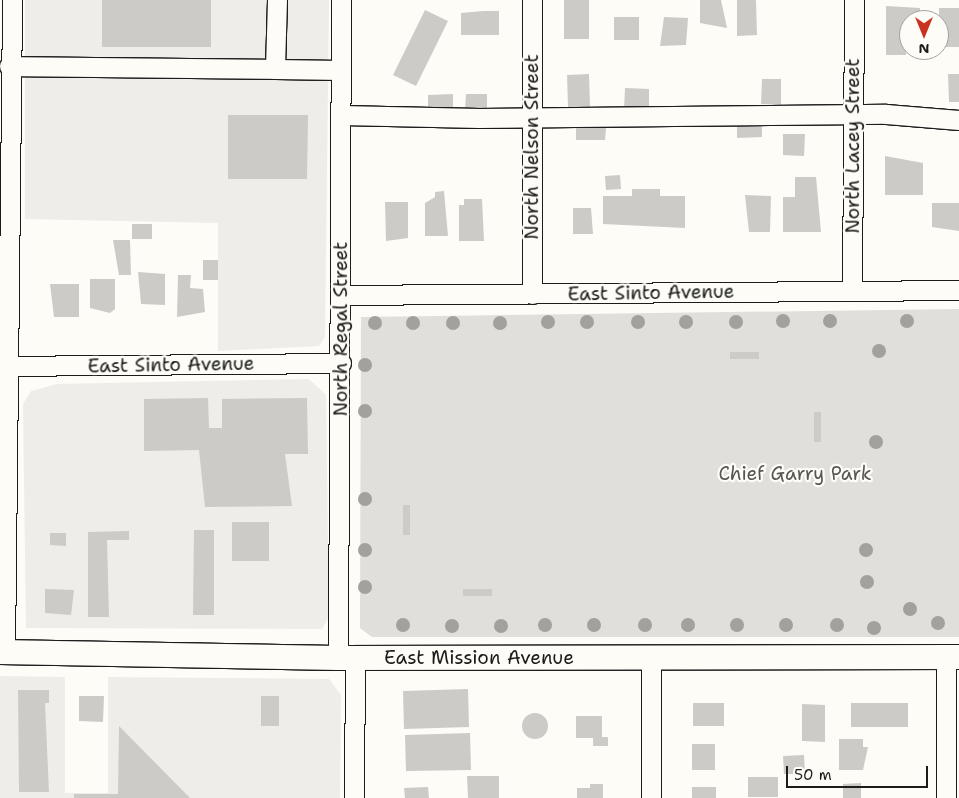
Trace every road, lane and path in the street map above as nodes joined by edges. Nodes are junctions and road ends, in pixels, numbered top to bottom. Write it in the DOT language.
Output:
graph roads {
  1 [pos="12,0"];
  2 [pos="276,0"];
  3 [pos="341,0"];
  4 [pos="532,0"];
  5 [pos="854,0"];
  6 [pos="276,69"];
  7 [pos="341,70"];
  8 [pos="6,75"];
  9 [pos="341,115"];
  10 [pos="854,115"];
  11 [pos="532,118"];
  12 [pos="959,120"];
  13 [pos="959,290"];
  14 [pos="852,291"];
  15 [pos="532,294"];
  16 [pos="342,295"];
  17 [pos="341,363"];
  18 [pos="3,366"];
  19 [pos="2,652"];
  20 [pos="953,657"];
  21 [pos="347,658"];
  22 [pos="651,658"];
  23 [pos="354,798"];
  24 [pos="651,798"];
  25 [pos="946,798"];
  1 -- 8 [label="street"];
  2 -- 6 [label="street"];
  3 -- 7 [label="street, North Regal Street"];
  4 -- 11 [label="street, North Nelson Street"];
  5 -- 10 [label="street, North Lacey Street"];
  6 -- 7 [label="street"];
  6 -- 8 [label="street"];
  7 -- 9 [label="street, North Regal Street"];
  8 -- 18 [label="street"];
  9 -- 11 [label="street"];
  9 -- 16 [label="street, North Regal Street"];
  10 -- 11 [label="street"];
  10 -- 12 [label="street"];
  10 -- 14 [label="street, North Lacey Street"];
  11 -- 15 [label="street, North Nelson Street"];
  13 -- 14 [label="street, East Sinto Avenue"];
  14 -- 15 [label="street, East Sinto Avenue"];
  15 -- 16 [label="street, East Sinto Avenue"];
  16 -- 17 [label="street, North Regal Street"];
  17 -- 18 [label="street, East Sinto Avenue"];
  17 -- 21 [label="street, North Regal Street"];
  18 -- 19 [label="street"];
  19 -- 21 [label="main road, East Mission Avenue"];
  20 -- 22 [label="main road, East Mission Avenue"];
  20 -- 25 [label="street"];
  21 -- 22 [label="main road, East Mission Avenue"];
  21 -- 23 [label="street, North Regal Street"];
  22 -- 24 [label="street"];
}
